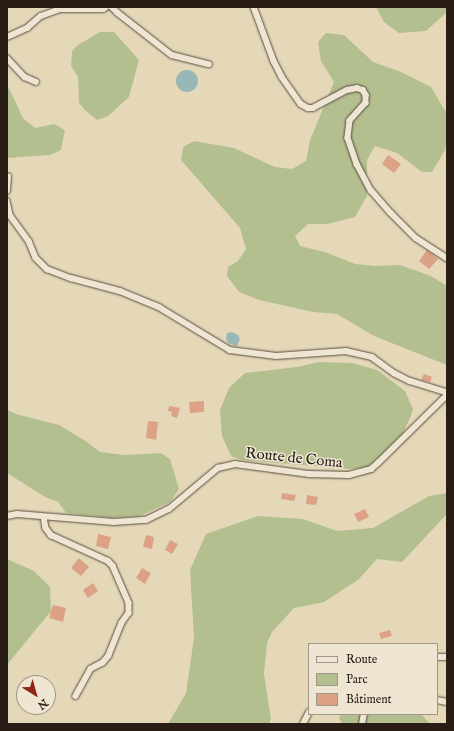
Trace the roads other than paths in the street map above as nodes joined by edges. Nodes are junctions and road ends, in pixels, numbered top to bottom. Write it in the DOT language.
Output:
graph roads {
  1 [pos="106,7"];
  2 [pos="112,7"];
  3 [pos="254,7"];
  4 [pos="7,37"];
  5 [pos="7,58"];
  6 [pos="209,64"];
  7 [pos="36,82"];
  8 [pos="8,178"];
  9 [pos="7,191"];
  10 [pos="7,201"];
  11 [pos="447,258"];
  12 [pos="447,392"];
  13 [pos="447,395"];
  14 [pos="7,516"];
  15 [pos="44,517"];
  16 [pos="76,696"];
  17 [pos="308,714"];
  18 [pos="303,724"];
  1 -- 4 [label="street"];
  2 -- 6 [label="street"];
  3 -- 11 [label="street"];
  5 -- 7 [label="street"];
  8 -- 9 [label="street"];
  10 -- 12 [label="street"];
  13 -- 15 [label="street, Route de Coma"];
  14 -- 15 [label="street, Route de Coma"];
  15 -- 16 [label="street"];
  17 -- 18 [label="street"];
}
